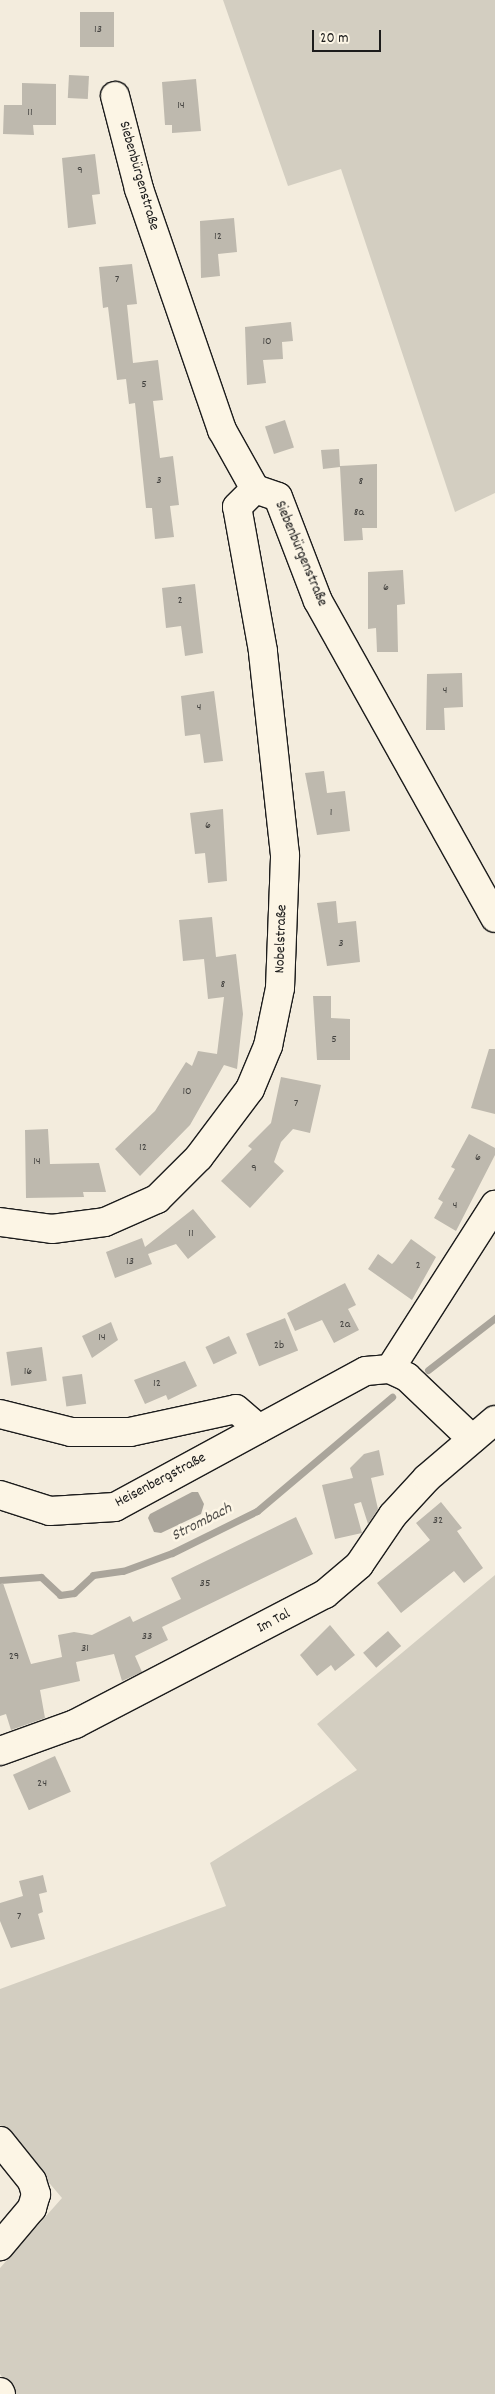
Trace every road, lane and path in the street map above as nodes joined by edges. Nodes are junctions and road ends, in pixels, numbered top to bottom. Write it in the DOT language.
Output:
graph roads {
  1 [pos="115,96"];
  2 [pos="255,488"];
  3 [pos="495,918"];
  4 [pos="495,1205"];
  5 [pos="0,1222"];
  6 [pos="390,1369"];
  7 [pos="0,1414"];
  8 [pos="495,1420"];
  9 [pos="259,1429"];
  10 [pos="472,1439"];
  11 [pos="0,1495"];
  12 [pos="0,1751"];
  13 [pos="0,2141"];
  14 [pos="0,2246"];
  1 -- 2 [label="street, Siebenbürgenstraße"];
  2 -- 3 [label="street, Siebenbürgenstraße"];
  2 -- 5 [label="street, Nobelstraße"];
  4 -- 6 [label="street"];
  6 -- 9 [label="street, Heisenbergstraße"];
  6 -- 10 [label="street"];
  7 -- 9 [label="street"];
  8 -- 10 [label="street, Im Tal"];
  9 -- 11 [label="street, Heisenbergstraße"];
  10 -- 12 [label="street, Im Tal"];
  13 -- 14 [label="street"];
}
